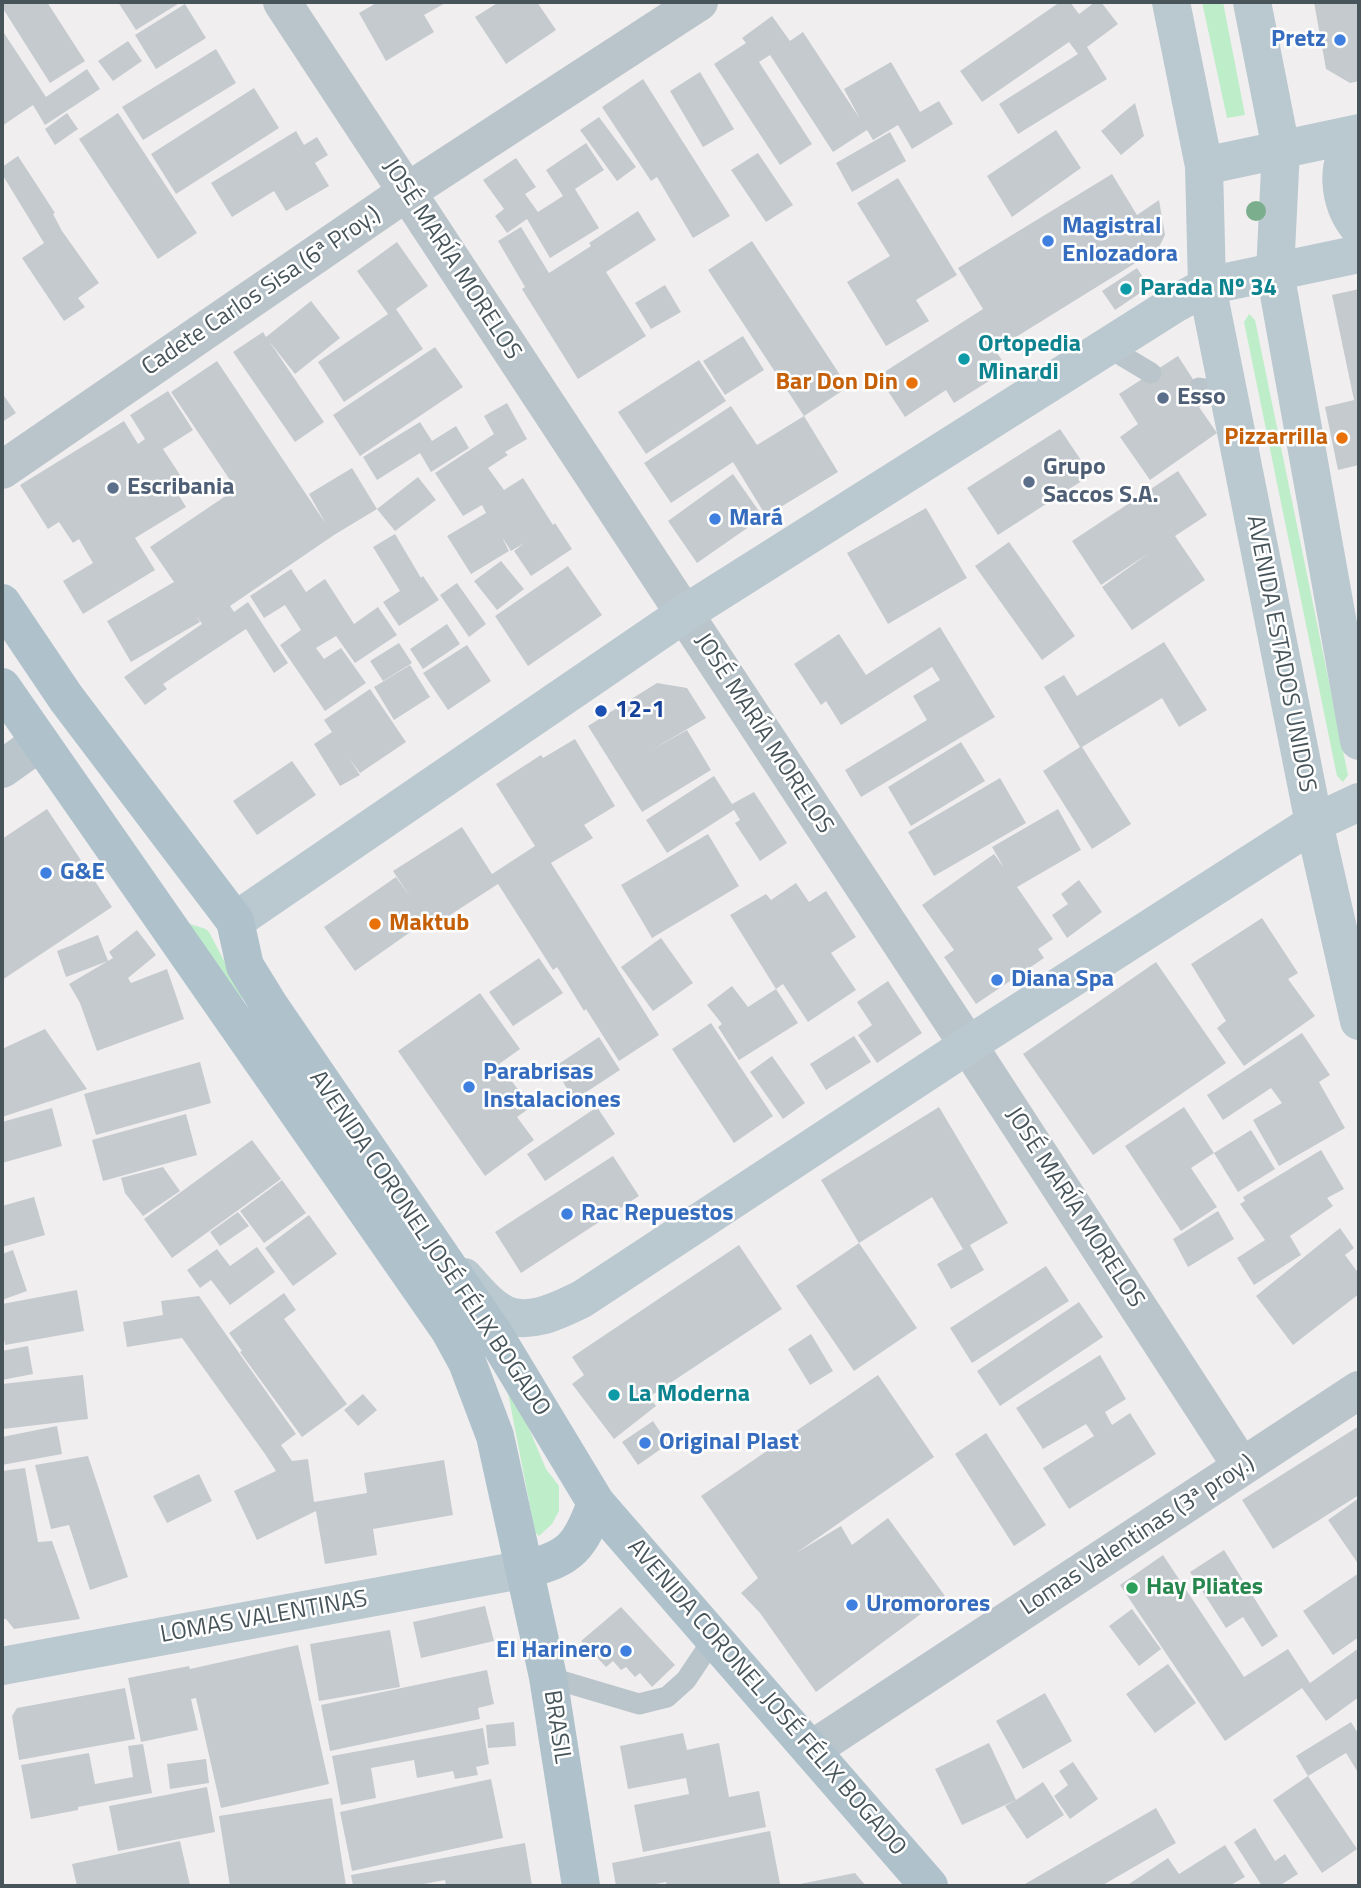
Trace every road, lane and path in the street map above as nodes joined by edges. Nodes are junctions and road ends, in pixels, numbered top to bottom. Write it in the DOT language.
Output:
graph roads {
  1 [pos="282,2"];
  2 [pos="699,2"];
  3 [pos="1171,2"];
  4 [pos="1252,2"];
  5 [pos="1359,135"];
  6 [pos="1281,149"];
  7 [pos="1204,166"];
  8 [pos="407,192"];
  9 [pos="1359,228"];
  10 [pos="1359,254"];
  11 [pos="1275,272"];
  12 [pos="1207,286"];
  13 [pos="1106,346"];
  14 [pos="1151,373"];
  15 [pos="2,470"];
  16 [pos="2,603"];
  17 [pos="684,614"];
  18 [pos="2,687"];
  19 [pos="1359,741"];
  20 [pos="40,742"];
  21 [pos="2,769"];
  22 [pos="1359,802"];
  23 [pos="1314,823"];
  24 [pos="148,894"];
  25 [pos="236,921"];
  26 [pos="1359,1021"];
  27 [pos="968,1045"];
  28 [pos="440,1253"];
  29 [pos="1359,1390"];
  30 [pos="1242,1467"];
  31 [pos="596,1503"];
  32 [pos="526,1569"];
  33 [pos="714,1638"];
  34 [pos="2,1666"];
  35 [pos="548,1676"];
  36 [pos="811,1750"];
  37 [pos="582,1886"];
  38 [pos="929,1886"];
  1 -- 8 [label="street, JOSÉ MARÍA MORELOS"];
  2 -- 8 [label="street, Cadete Carlos Sisa (6ª Proy.)"];
  3 -- 7 [label="main road"];
  4 -- 6 [label="main road"];
  5 -- 6 [label="main road"];
  5 -- 9 [label="main road"];
  6 -- 7 [label="main road"];
  6 -- 11 [label="main road"];
  7 -- 12 [label="main road, AVENIDA ESTADOS UNIDOS"];
  8 -- 15 [label="street, Cadete Carlos Sisa (6ª Proy.)"];
  8 -- 17 [label="street, JOSÉ MARÍA MORELOS"];
  10 -- 11 [label="main road"];
  11 -- 12 [label="main road"];
  11 -- 19 [label="main road"];
  12 -- 13 [label="main road"];
  12 -- 23 [label="main road, AVENIDA ESTADOS UNIDOS"];
  13 -- 14 [label="lane"];
  13 -- 17 [label="main road"];
  16 -- 25 [label="main road, AVENIDA CORONEL JOSÉ FÉLIX BOGADO"];
  17 -- 25 [label="main road"];
  17 -- 27 [label="street, JOSÉ MARÍA MORELOS"];
  18 -- 20 [label="main road, AVENIDA CORONEL JOSÉ FÉLIX BOGADO"];
  20 -- 21 [label="street"];
  20 -- 24 [label="main road, AVENIDA CORONEL JOSÉ FÉLIX BOGADO"];
  22 -- 23 [label="main road"];
  23 -- 26 [label="main road, AVENIDA ESTADOS UNIDOS"];
  23 -- 27 [label="main road"];
  24 -- 25 [label="main road"];
  24 -- 32 [label="main road, AVENIDA CORONEL JOSÉ FÉLIX BOGADO"];
  25 -- 28 [label="main road, AVENIDA CORONEL JOSÉ FÉLIX BOGADO"];
  27 -- 28 [label="main road"];
  27 -- 30 [label="street, JOSÉ MARÍA MORELOS"];
  28 -- 31 [label="main road, AVENIDA CORONEL JOSÉ FÉLIX BOGADO"];
  29 -- 30 [label="street, Lomas Valentinas (3ª proy.)"];
  30 -- 36 [label="street, Lomas Valentinas (3ª proy.)"];
  31 -- 32 [label="main road"];
  31 -- 33 [label="main road, AVENIDA CORONEL JOSÉ FÉLIX BOGADO"];
  32 -- 34 [label="main road, LOMAS VALENTINAS"];
  32 -- 35 [label="main road, BRASIL"];
  33 -- 35 [label="lane"];
  33 -- 36 [label="main road, AVENIDA CORONEL JOSÉ FÉLIX BOGADO"];
  35 -- 37 [label="main road, BRASIL"];
  36 -- 38 [label="main road, AVENIDA CORONEL JOSÉ FÉLIX BOGADO"];
}
